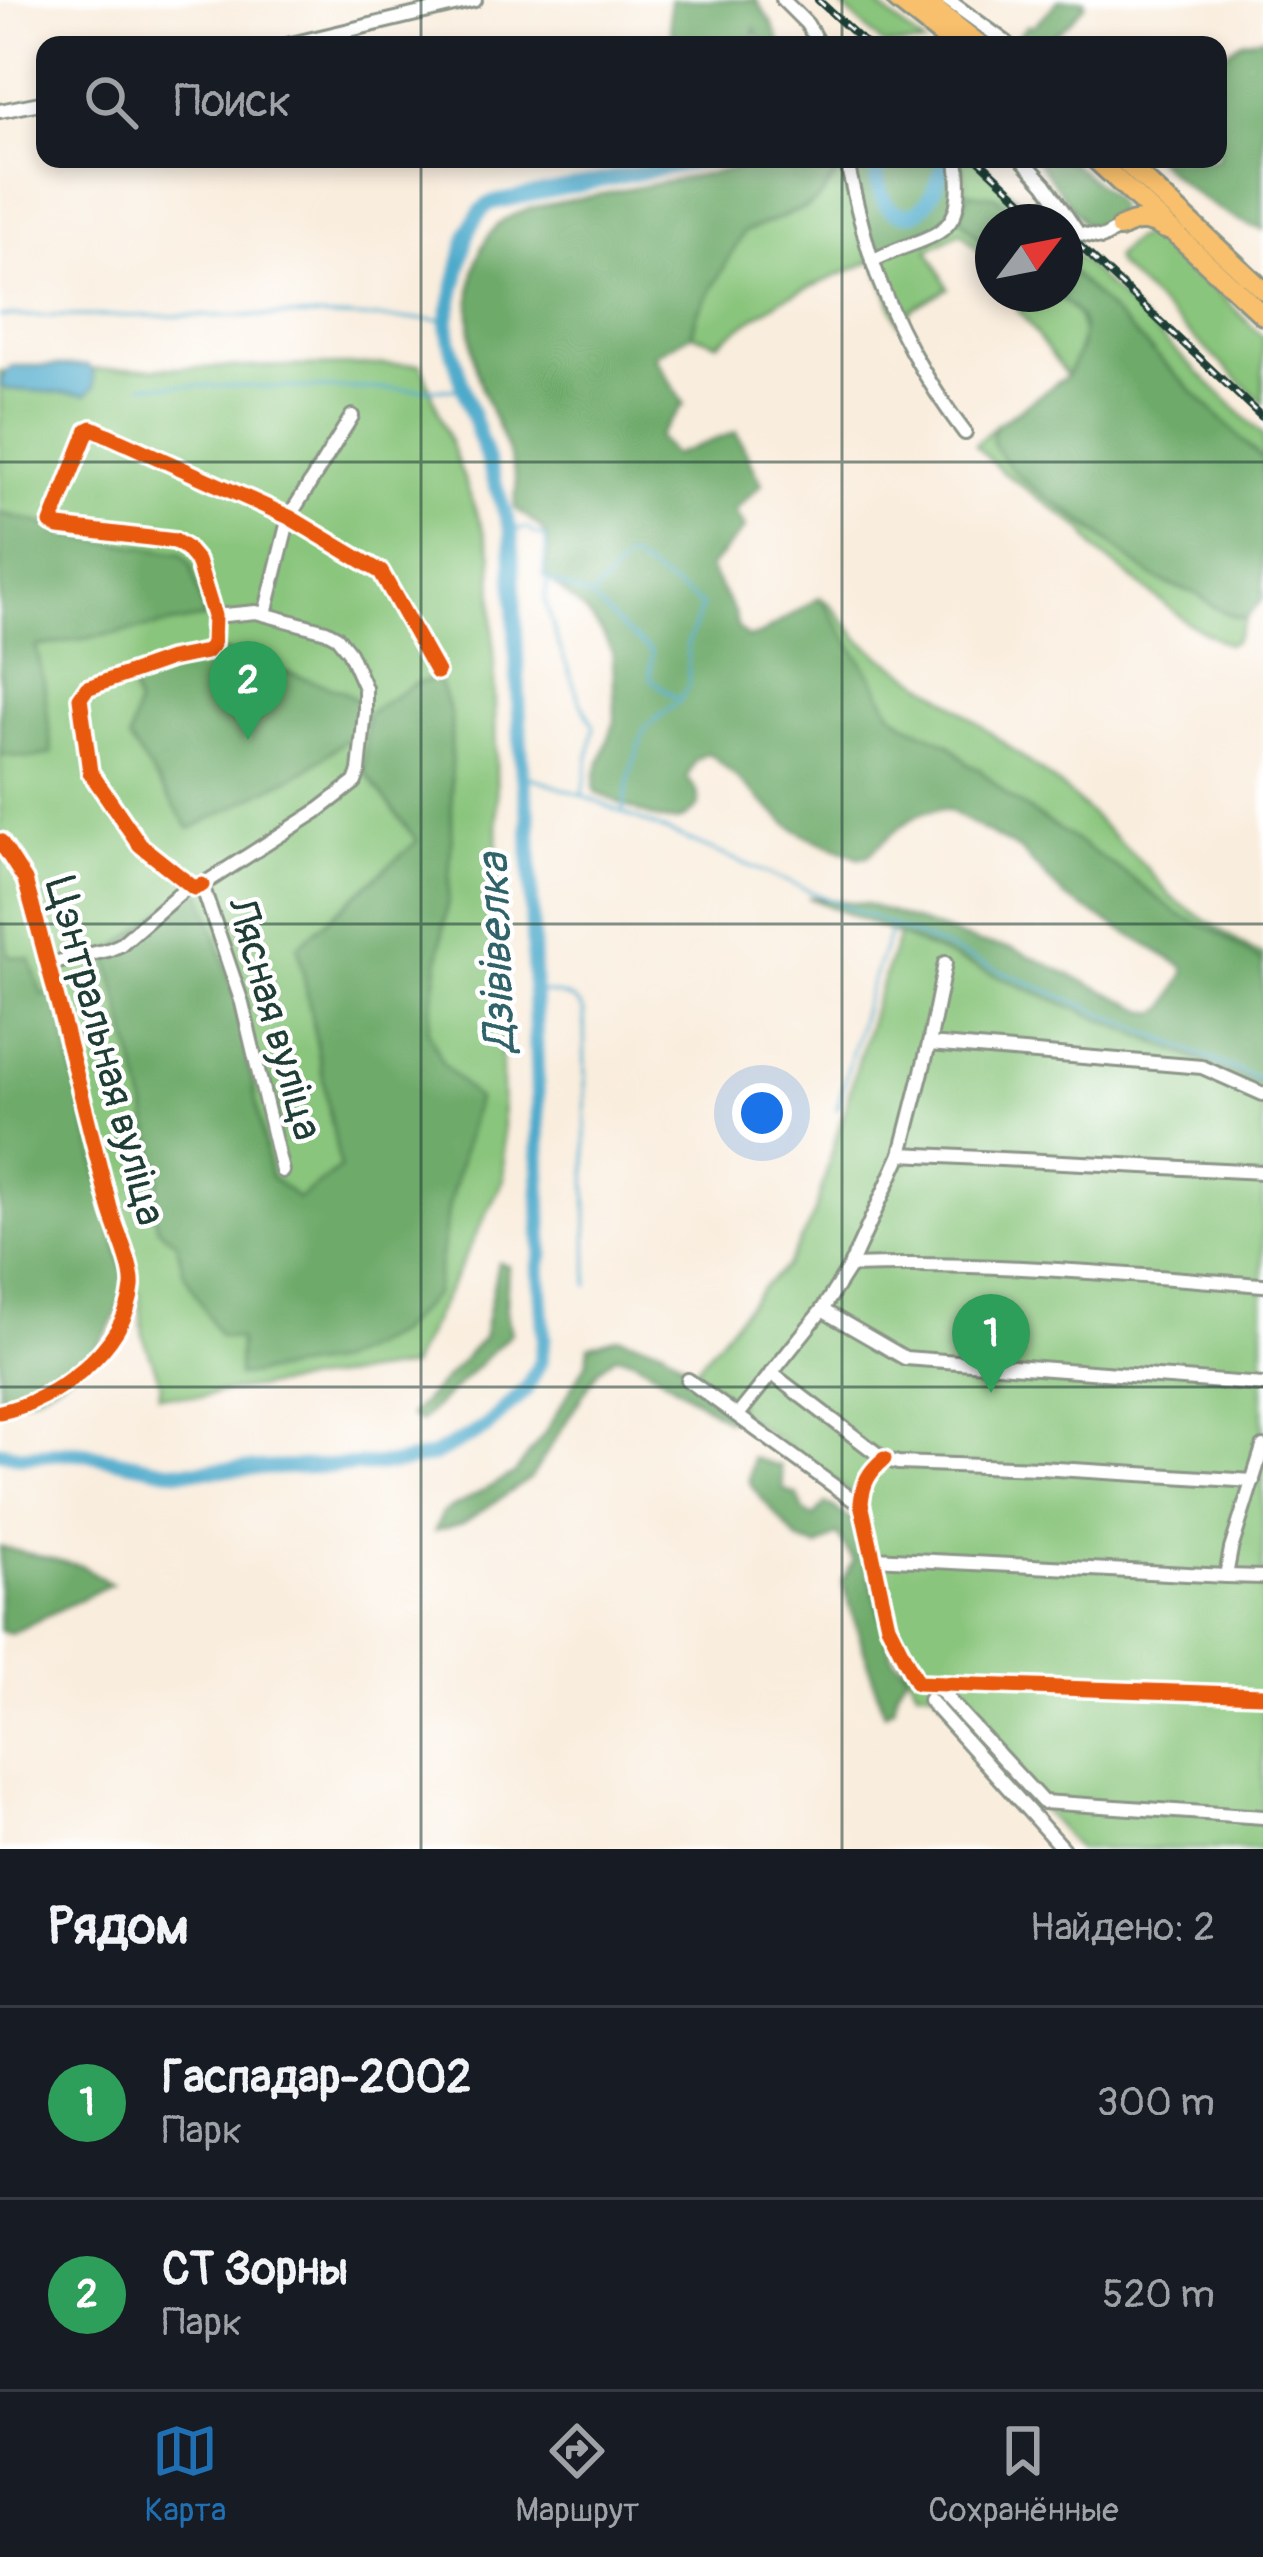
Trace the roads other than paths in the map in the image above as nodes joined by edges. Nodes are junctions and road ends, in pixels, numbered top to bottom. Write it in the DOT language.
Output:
graph roads {
  1 [pos="475,0"];
  2 [pos="783,0"];
  3 [pos="897,0"];
  4 [pos="923,0"];
  5 [pos="948,0"];
  6 [pos="325,36"];
  7 [pos="814,36"];
  8 [pos="943,36"];
  9 [pos="969,36"];
  10 [pos="996,36"];
  11 [pos="36,104"];
  12 [pos="0,111"];
  13 [pos="848,168"];
  14 [pos="958,168"];
  15 [pos="1030,168"];
  16 [pos="1118,168"];
  17 [pos="1119,168"];
  18 [pos="1119,168"];
  19 [pos="1120,228"];
  20 [pos="1183,239"];
  21 [pos="872,261"];
  22 [pos="1263,290"];
  23 [pos="1263,315"];
  24 [pos="352,416"];
  25 [pos="965,433"];
  26 [pos="289,517"];
  27 [pos="266,614"];
  28 [pos="214,616"];
  29 [pos="437,672"];
  30 [pos="0,841"];
  31 [pos="196,885"];
  32 [pos="945,963"];
  33 [pos="49,964"];
  34 [pos="929,1044"];
  35 [pos="1263,1094"];
  36 [pos="901,1154"];
  37 [pos="282,1171"];
  38 [pos="1263,1172"];
  39 [pos="850,1266"];
  40 [pos="1263,1285"];
  41 [pos="822,1310"];
  42 [pos="771,1373"];
  43 [pos="688,1380"];
  44 [pos="1263,1385"];
  45 [pos="0,1412"];
  46 [pos="738,1415"];
  47 [pos="1263,1447"];
  48 [pos="884,1459"];
  49 [pos="1253,1481"];
  50 [pos="861,1503"];
  51 [pos="874,1558"];
  52 [pos="1226,1576"];
  53 [pos="1263,1577"];
  54 [pos="933,1682"];
  55 [pos="1263,1695"];
  56 [pos="928,1700"];
  57 [pos="1263,1816"];
  58 [pos="1063,1849"];
  1 -- 6 [label="street"];
  2 -- 7 [label="street"];
  3 -- 8 [label="highway"];
  4 -- 9 [label="highway"];
  5 -- 10 [label="street"];
  11 -- 12 [label="street"];
  13 -- 21 [label="street"];
  14 -- 21 [label="street"];
  15 -- 19 [label="street"];
  16 -- 19 [label="highway"];
  17 -- 20 [label="highway"];
  18 -- 22 [label="highway"];
  19 -- 20 [label="highway"];
  20 -- 23 [label="highway"];
  21 -- 25 [label="street"];
  24 -- 26 [label="street"];
  26 -- 27 [label="street"];
  26 -- 28 [label="street"];
  26 -- 29 [label="street"];
  27 -- 28 [label="street"];
  27 -- 31 [label="street"];
  28 -- 31 [label="street"];
  30 -- 33 [label="street, Цэнтральная вуліца"];
  31 -- 33 [label="street"];
  31 -- 37 [label="street, Лясная вуліца"];
  32 -- 34 [label="street"];
  33 -- 45 [label="street, Цэнтральная вуліца"];
  34 -- 35 [label="street"];
  34 -- 36 [label="street"];
  36 -- 38 [label="street"];
  36 -- 39 [label="street"];
  39 -- 40 [label="street"];
  39 -- 41 [label="street"];
  41 -- 42 [label="street"];
  41 -- 44 [label="street"];
  42 -- 46 [label="street"];
  42 -- 48 [label="street"];
  43 -- 46 [label="street"];
  46 -- 50 [label="street"];
  47 -- 49 [label="street"];
  48 -- 49 [label="street"];
  48 -- 50 [label="street"];
  49 -- 52 [label="street"];
  50 -- 51 [label="street"];
  51 -- 52 [label="street"];
  51 -- 54 [label="street"];
  52 -- 53 [label="street"];
  54 -- 55 [label="street"];
  54 -- 57 [label="street"];
  56 -- 58 [label="street"];
}
